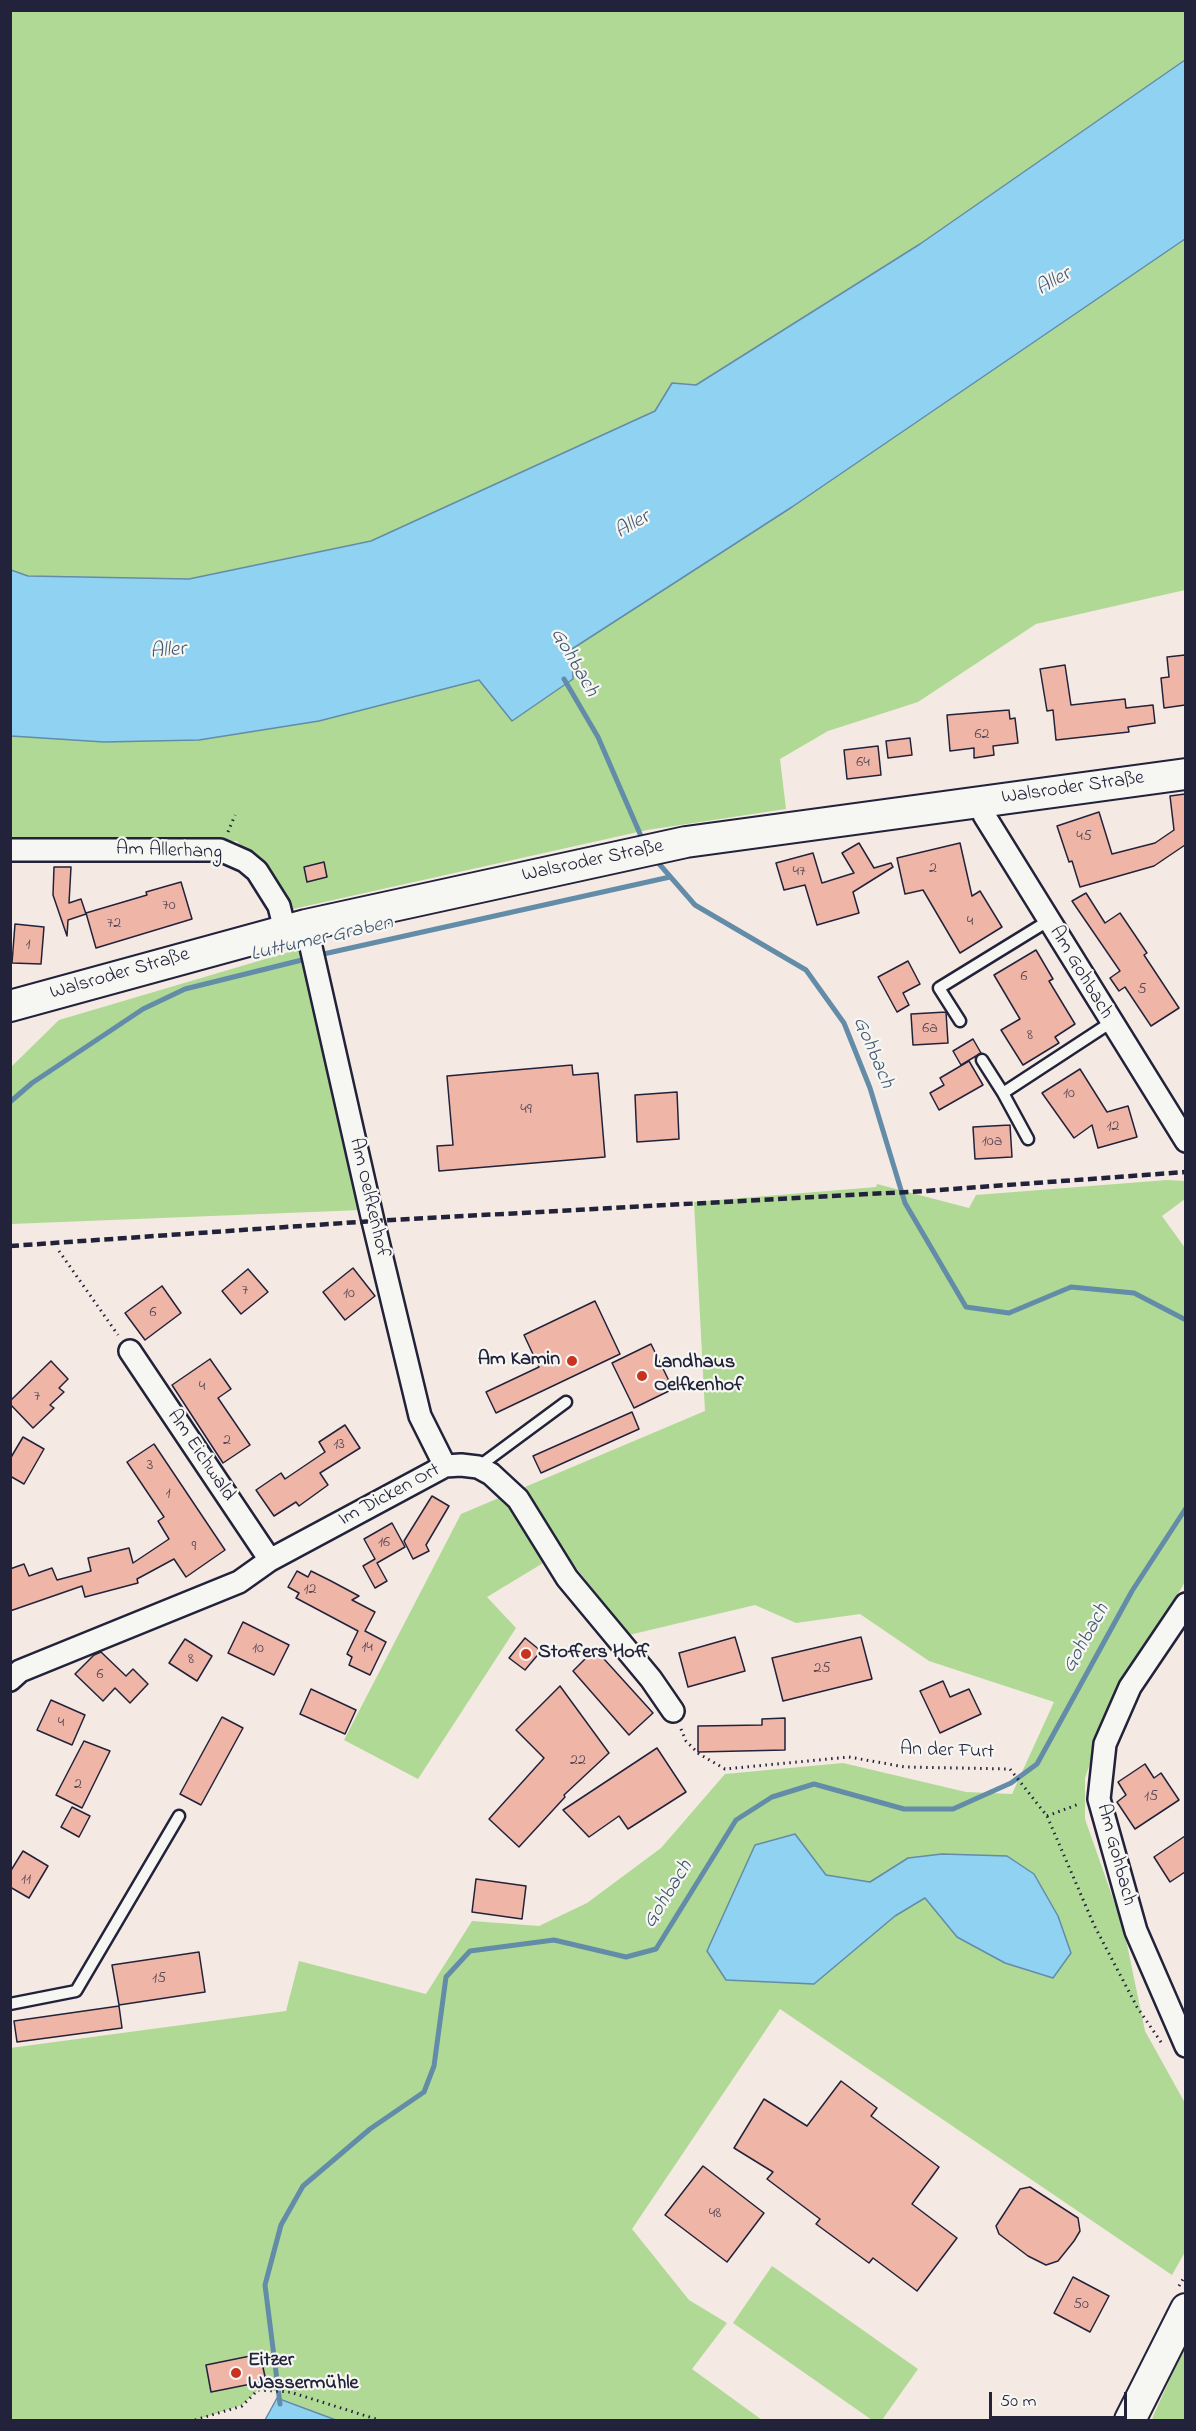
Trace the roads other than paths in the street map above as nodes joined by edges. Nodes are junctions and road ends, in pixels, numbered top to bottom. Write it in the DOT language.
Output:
graph roads {
  1 [pos="1185,774"];
  2 [pos="982,802"];
  3 [pos="10,850"];
  4 [pos="1048,921"];
  5 [pos="300,932"];
  6 [pos="10,1006"];
  7 [pos="960,1021"];
  8 [pos="1110,1023"];
  9 [pos="982,1060"];
  10 [pos="1003,1093"];
  11 [pos="1028,1139"];
  12 [pos="1185,1141"];
  13 [pos="130,1351"];
  14 [pos="566,1402"];
  15 [pos="445,1466"];
  16 [pos="478,1467"];
  17 [pos="270,1560"];
  18 [pos="1185,1604"];
  19 [pos="14,1674"];
  20 [pos="674,1711"];
  21 [pos="179,1816"];
  22 [pos="10,2004"];
  23 [pos="1179,2038"];
  24 [pos="1185,2309"];
  25 [pos="1130,2421"];
  1 -- 2 [label="main road, Walsroder Straße"];
  2 -- 4 [label="street, Am Gohbach"];
  2 -- 5 [label="main road, Walsroder Straße"];
  3 -- 5 [label="street, Am Allerhang"];
  4 -- 7 [label="lane"];
  4 -- 8 [label="street, Am Gohbach"];
  5 -- 6 [label="main road, Walsroder Straße"];
  5 -- 15 [label="street, Am Oelfkenhof"];
  8 -- 10 [label="lane"];
  8 -- 12 [label="street, Am Gohbach"];
  9 -- 10 [label="lane"];
  10 -- 11 [label="lane"];
  13 -- 17 [label="street, Am Eichwald"];
  14 -- 16 [label="lane"];
  15 -- 16 [label="street, Im Dicken Ort"];
  15 -- 17 [label="street, Im Dicken Ort"];
  16 -- 20 [label="street"];
  17 -- 19 [label="street, Im Dicken Ort"];
  18 -- 23 [label="street, Am Gohbach"];
  21 -- 22 [label="lane"];
  24 -- 25 [label="main road"];
}
